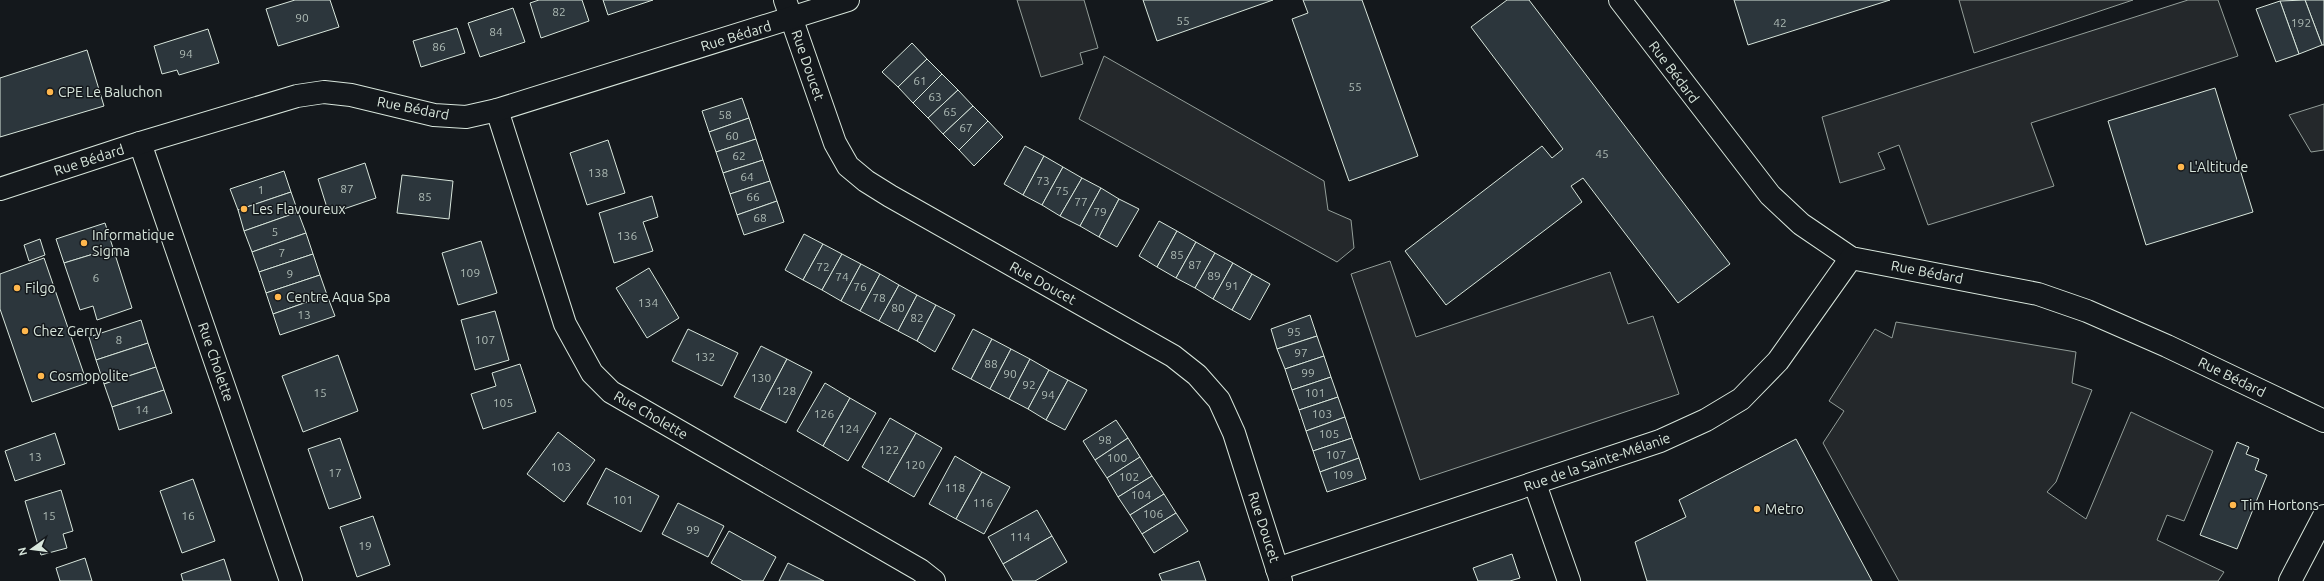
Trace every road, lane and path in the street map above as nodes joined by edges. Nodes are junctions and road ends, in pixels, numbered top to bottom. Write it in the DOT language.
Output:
graph roads {
  1 [pos="848,0"];
  2 [pos="1620,0"];
  3 [pos="789,9"];
  4 [pos="497,110"];
  5 [pos="140,143"];
  6 [pos="0,189"];
  7 [pos="1851,258"];
  8 [pos="2324,421"];
  9 [pos="1535,484"];
  10 [pos="2324,516"];
  11 [pos="1279,575"];
  12 [pos="291,581"];
  13 [pos="934,581"];
  14 [pos="1569,581"];
  15 [pos="2290,581"];
  1 -- 3 [label="street, Rue Bédard"];
  2 -- 7 [label="street, Rue Bédard"];
  3 -- 4 [label="street, Rue Bédard"];
  3 -- 11 [label="street, Rue Doucet"];
  4 -- 5 [label="street, Rue Bédard"];
  4 -- 13 [label="street, Rue Cholette"];
  5 -- 6 [label="street, Rue Bédard"];
  5 -- 12 [label="street, Rue Cholette"];
  7 -- 8 [label="street, Rue Bédard"];
  7 -- 9 [label="street, Rue de la Sainte-Mélanie"];
  9 -- 11 [label="street, Rue de la Sainte-Mélanie"];
  9 -- 14 [label="street"];
  10 -- 15 [label="street"];
}
